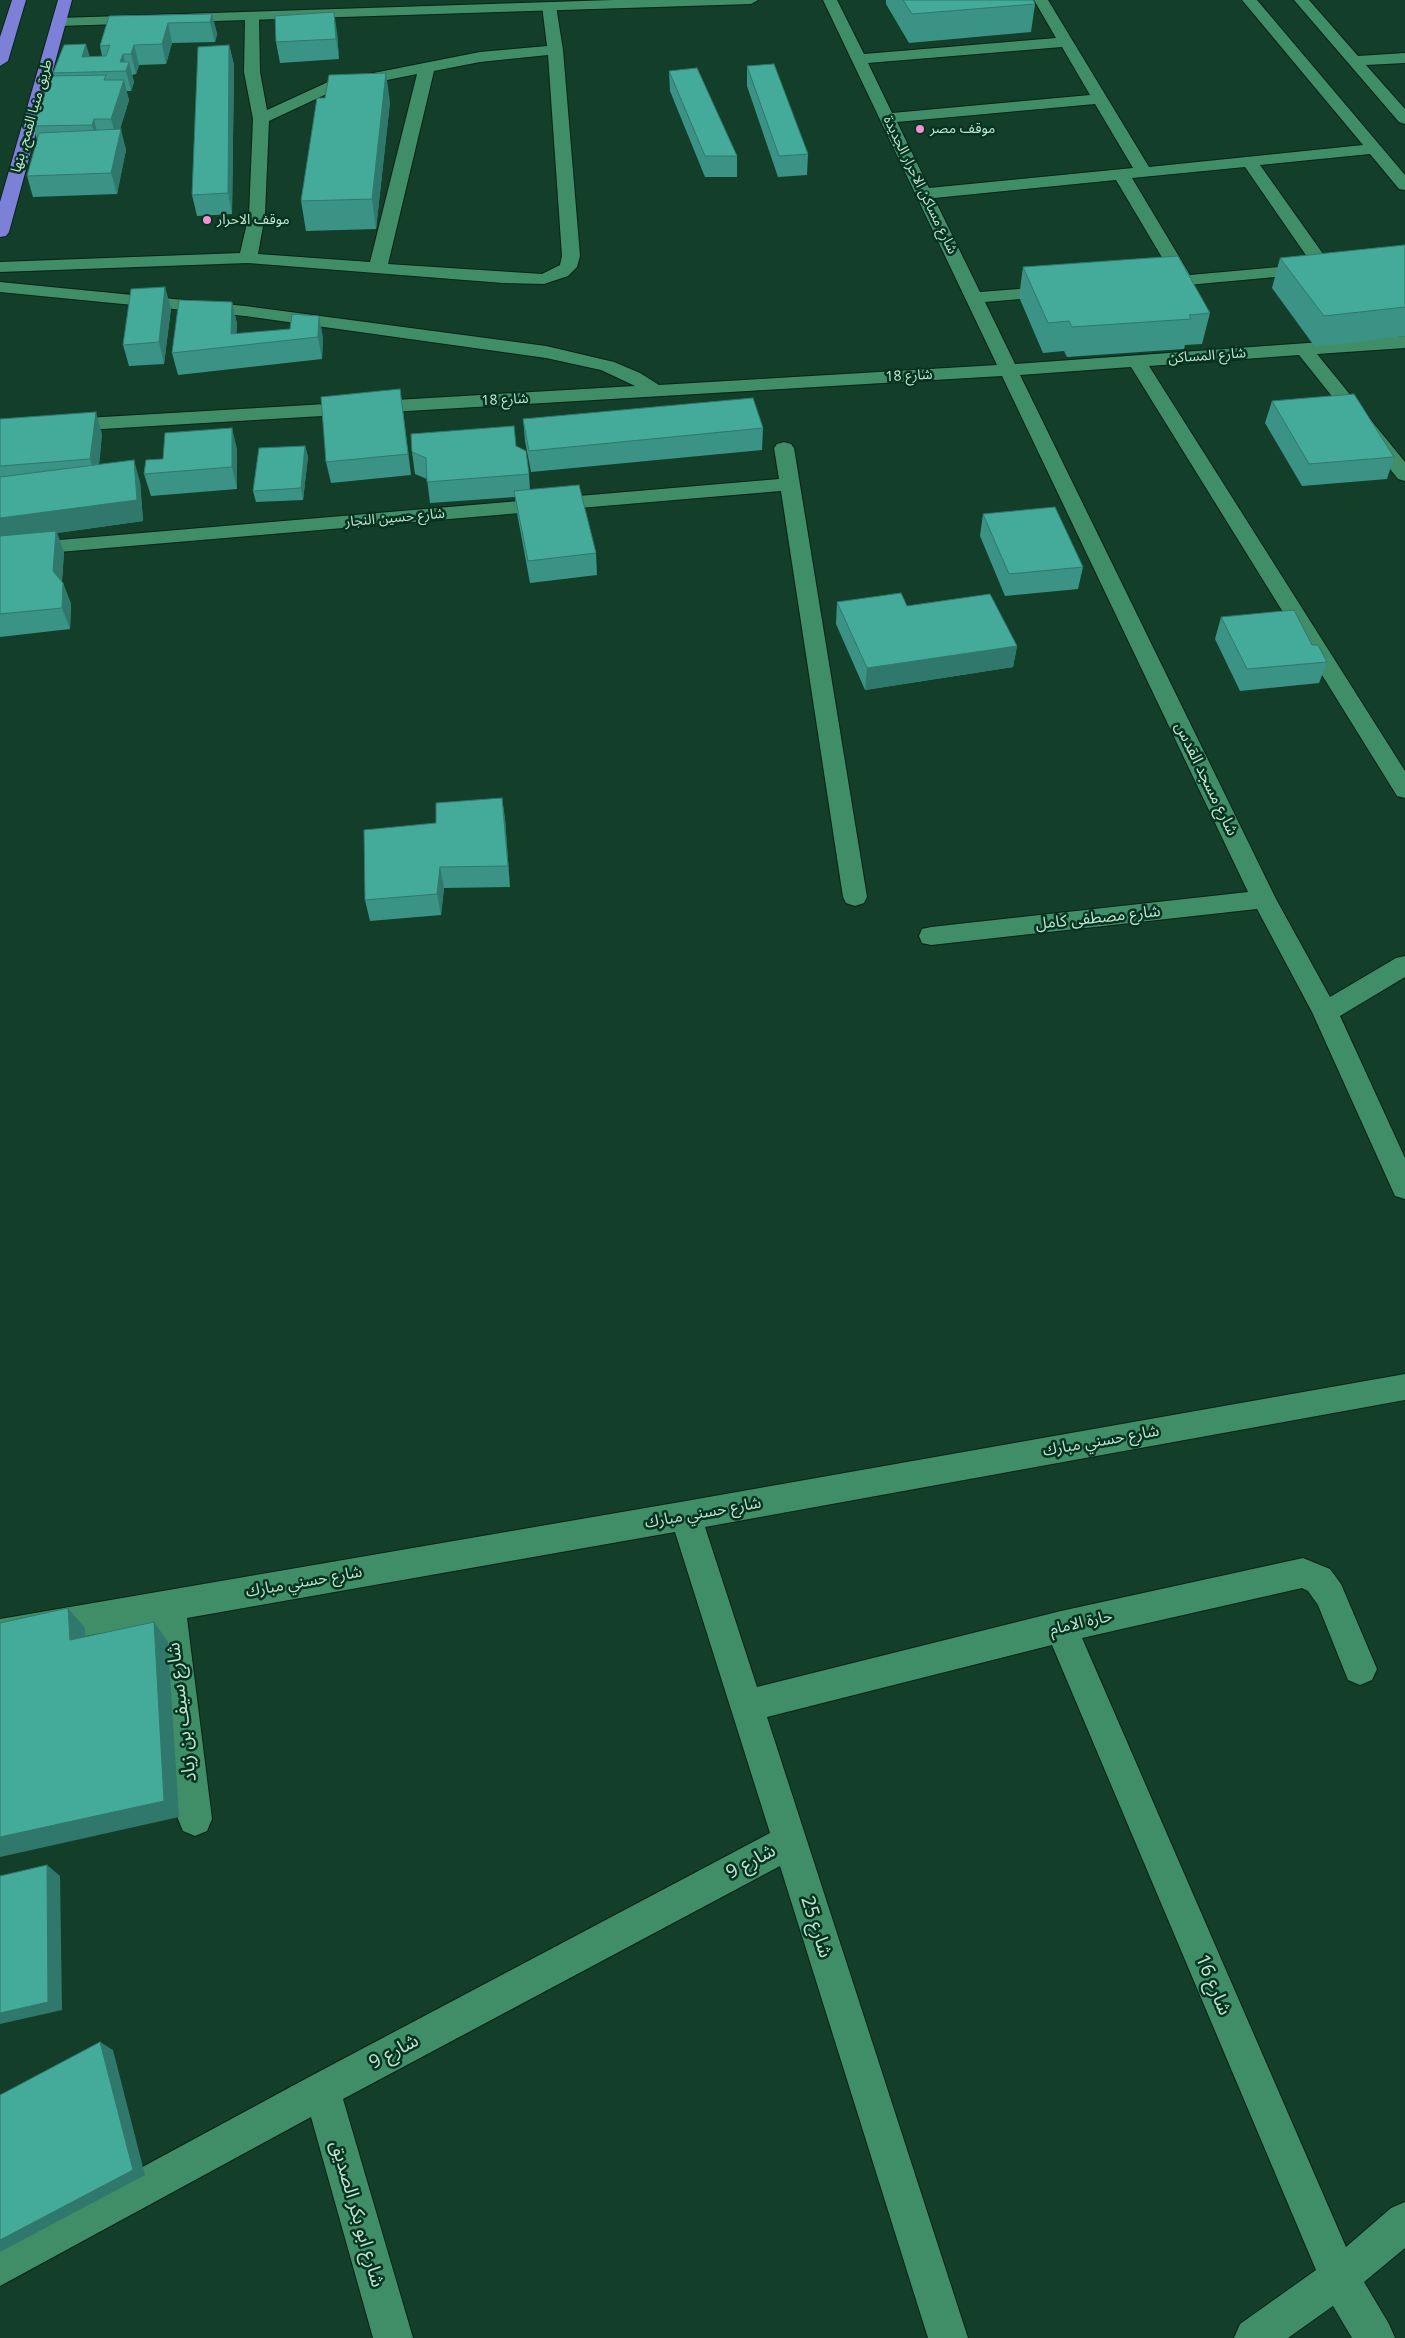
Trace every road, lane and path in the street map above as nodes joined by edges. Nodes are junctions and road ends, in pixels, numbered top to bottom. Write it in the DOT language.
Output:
graph roads {
  1 [pos="19,0"];
  2 [pos="65,0"];
  3 [pos="751,0"];
  4 [pos="830,0"];
  5 [pos="1040,0"];
  6 [pos="1249,0"];
  7 [pos="1301,0"];
  8 [pos="549,6"];
  9 [pos="252,16"];
  10 [pos="59,22"];
  11 [pos="1066,42"];
  12 [pos="555,50"];
  13 [pos="1405,58"];
  14 [pos="859,59"];
  15 [pos="0,61"];
  16 [pos="1355,62"];
  17 [pos="427,66"];
  18 [pos="1100,99"];
  19 [pos="888,118"];
  20 [pos="261,119"];
  21 [pos="1405,119"];
  22 [pos="1374,149"];
  23 [pos="1249,161"];
  24 [pos="1144,172"];
  25 [pos="1121,174"];
  26 [pos="1405,185"];
  27 [pos="924,194"];
  28 [pos="0,232"];
  29 [pos="248,258"];
  30 [pos="1342,266"];
  31 [pos="0,267"];
  32 [pos="378,267"];
  33 [pos="1324,268"];
  34 [pos="1184,280"];
  35 [pos="1137,284"];
  36 [pos="0,287"];
  37 [pos="1070,290"];
  38 [pos="974,298"];
  39 [pos="1405,342"];
  40 [pos="1304,349"];
  41 [pos="1137,361"];
  42 [pos="1009,370"];
  43 [pos="656,391"];
  44 [pos="0,429"];
  45 [pos="784,448"];
  46 [pos="1405,475"];
  47 [pos="790,484"];
  48 [pos="0,552"];
  49 [pos="1405,790"];
  50 [pos="855,897"];
  51 [pos="1264,899"];
  52 [pos="931,936"];
  53 [pos="1405,966"];
  54 [pos="1325,1012"];
  55 [pos="1405,1188"];
  56 [pos="1405,1387"];
  57 [pos="686,1516"];
  58 [pos="169,1606"];
  59 [pos="1061,1627"];
  60 [pos="0,1635"];
  61 [pos="1360,1669"];
  62 [pos="746,1706"];
  63 [pos="195,1819"];
  64 [pos="789,1842"];
  65 [pos="322,2090"];
  66 [pos="1405,2222"];
  67 [pos="0,2266"];
  68 [pos="1338,2278"];
  69 [pos="393,2338"];
  70 [pos="948,2338"];
  71 [pos="1254,2338"];
  72 [pos="1376,2338"];
  1 -- 15 [label="highway"];
  2 -- 10 [label="highway, طريق منيا القمح, بنها"];
  3 -- 8 [label="street"];
  4 -- 14 [label="street, شارع مساكن الاحرار الجديدة"];
  5 -- 11 [label="street"];
  6 -- 22 [label="street"];
  7 -- 16 [label="street"];
  8 -- 9 [label="street"];
  8 -- 12 [label="street"];
  9 -- 10 [label="street"];
  9 -- 20 [label="street"];
  10 -- 28 [label="highway, طريق منيا القمح, بنها"];
  11 -- 14 [label="street"];
  11 -- 18 [label="street"];
  12 -- 17 [label="street"];
  12 -- 32 [label="street"];
  13 -- 16 [label="street"];
  14 -- 19 [label="street, شارع مساكن الاحرار الجديدة"];
  16 -- 21 [label="street"];
  17 -- 20 [label="street"];
  17 -- 32 [label="street"];
  18 -- 19 [label="street"];
  18 -- 24 [label="street"];
  19 -- 27 [label="street, شارع مساكن الاحرار الجديدة"];
  20 -- 29 [label="street"];
  22 -- 23 [label="street"];
  22 -- 26 [label="street"];
  23 -- 24 [label="street"];
  23 -- 33 [label="street"];
  24 -- 25 [label="street"];
  25 -- 27 [label="street"];
  25 -- 34 [label="street"];
  27 -- 38 [label="street, شارع مساكن الاحرار الجديدة"];
  29 -- 31 [label="street"];
  29 -- 32 [label="street"];
  30 -- 33 [label="street"];
  33 -- 34 [label="street"];
  34 -- 35 [label="street"];
  36 -- 43 [label="street"];
  37 -- 38 [label="street"];
  38 -- 42 [label="street, شارع مساكن الاحرار الجديدة"];
  39 -- 40 [label="street, شارع المساكن"];
  40 -- 41 [label="street, شارع المساكن"];
  40 -- 46 [label="street"];
  41 -- 42 [label="street, شارع المساكن"];
  41 -- 49 [label="street"];
  42 -- 43 [label="street, شارع 18"];
  42 -- 51 [label="street, شارع مسجد القدس"];
  43 -- 44 [label="street, شارع 18"];
  45 -- 47 [label="street"];
  47 -- 48 [label="street, شارع حسين النجار"];
  47 -- 50 [label="street"];
  51 -- 52 [label="street, شارع مصطفى كامل"];
  51 -- 54 [label="street, شارع مسجد القدس"];
  53 -- 54 [label="street"];
  54 -- 55 [label="street, شارع مسجد القدس"];
  56 -- 57 [label="street, شارع حسني مبارك"];
  57 -- 58 [label="street, شارع حسني مبارك"];
  57 -- 62 [label="street, شارع 25"];
  58 -- 60 [label="street, شارع حسني مبارك"];
  58 -- 63 [label="street, شارع سيف بن زياد"];
  59 -- 61 [label="street, حارة الامام"];
  59 -- 62 [label="street, حارة الامام"];
  59 -- 68 [label="street, شارع 16"];
  62 -- 64 [label="street, شارع 25"];
  64 -- 65 [label="street, شارع 9"];
  64 -- 70 [label="street, شارع 25"];
  65 -- 67 [label="street, شارع 9"];
  65 -- 69 [label="street, شارع ابو بكر الصديق"];
  66 -- 68 [label="street"];
  68 -- 71 [label="street"];
  68 -- 72 [label="street, شارع 16"];
}
